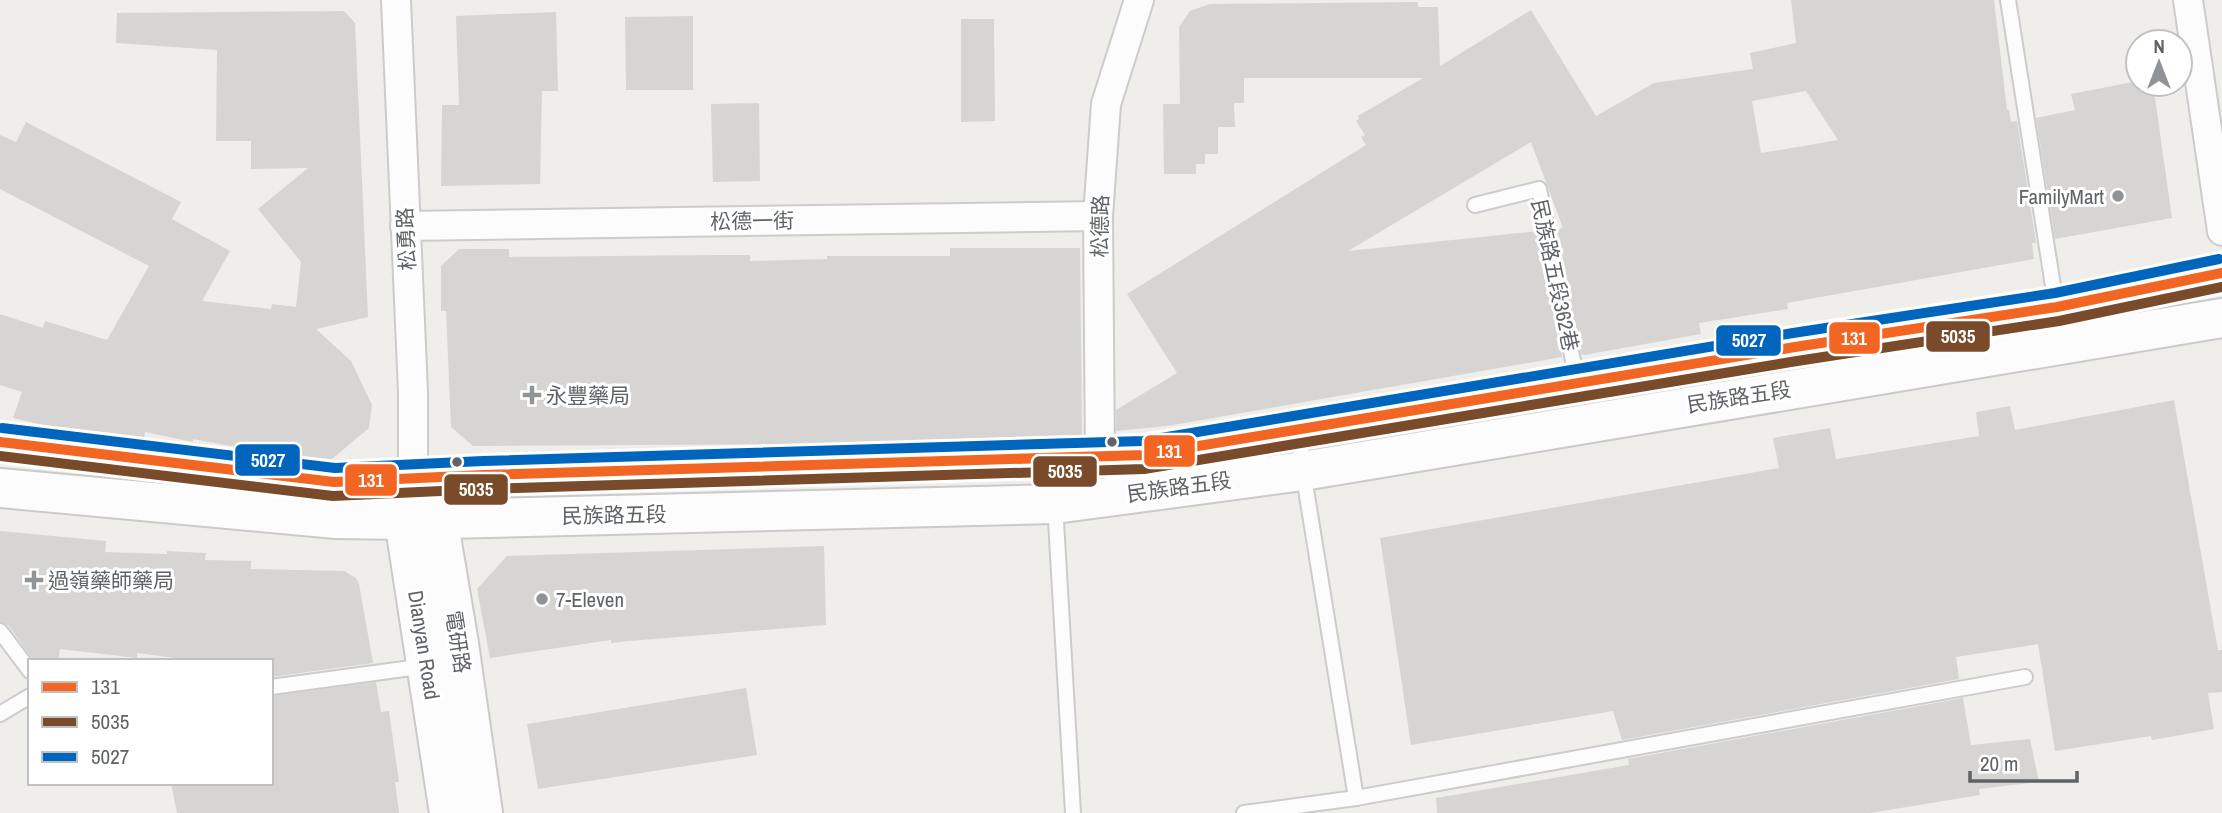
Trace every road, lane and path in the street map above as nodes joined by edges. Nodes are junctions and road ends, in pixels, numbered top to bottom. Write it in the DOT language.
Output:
graph roads {
  1 [pos="396,0"];
  2 [pos="1139,0"];
  3 [pos="2008,0"];
  4 [pos="2188,0"];
  5 [pos="1475,205"];
  6 [pos="1098,216"];
  7 [pos="405,226"];
  8 [pos="2222,231"];
  9 [pos="2222,273"];
  10 [pos="2056,307"];
  11 [pos="2222,318"];
  12 [pos="1577,383"];
  13 [pos="1299,430"];
  14 [pos="8,444"];
  15 [pos="1100,458"];
  16 [pos="1303,471"];
  17 [pos="413,479"];
  18 [pos="0,482"];
  19 [pos="0,488"];
  20 [pos="1055,504"];
  21 [pos="421,520"];
  22 [pos="0,631"];
  23 [pos="427,666"];
  24 [pos="28,667"];
  25 [pos="2025,677"];
  26 [pos="273,687"];
  27 [pos="28,697"];
  28 [pos="0,714"];
  29 [pos="1356,798"];
  30 [pos="449,813"];
  31 [pos="483,813"];
  32 [pos="1073,813"];
  33 [pos="1244,813"];
  1 -- 7 [label="street, 松勇路"];
  2 -- 6 [label="street, 松德路"];
  3 -- 10 [label="lane"];
  4 -- 8 [label="street"];
  5 -- 12 [label="lane, 民族路五段362巷"];
  6 -- 7 [label="street, 松德一街"];
  6 -- 15 [label="street, 松德路"];
  7 -- 17 [label="street, 松勇路"];
  9 -- 10 [label="main road, 民族路五段"];
  10 -- 12 [label="main road, 民族路五段"];
  11 -- 16 [label="main road, 民族路五段"];
  12 -- 13 [label="main road, 民族路五段"];
  13 -- 15 [label="main road, 民族路五段"];
  13 -- 16 [label="lane"];
  14 -- 17 [label="main road, 民族路五段"];
  14 -- 18 [label="main road"];
  15 -- 17 [label="main road, 民族路五段"];
  15 -- 20 [label="lane"];
  16 -- 20 [label="main road, 民族路五段"];
  16 -- 29 [label="lane"];
  17 -- 21 [label="main road, Dianyan Road"];
  19 -- 21 [label="main road, 民族路五段"];
  20 -- 21 [label="main road, 民族路五段"];
  20 -- 32 [label="lane"];
  21 -- 23 [label="main road, Dianyan Road"];
  21 -- 31 [label="main road, 電研路"];
  22 -- 24 [label="lane"];
  23 -- 26 [label="lane"];
  23 -- 30 [label="main road, Dianyan Road"];
  25 -- 29 [label="lane"];
  27 -- 28 [label="lane"];
  29 -- 33 [label="lane"];
}
